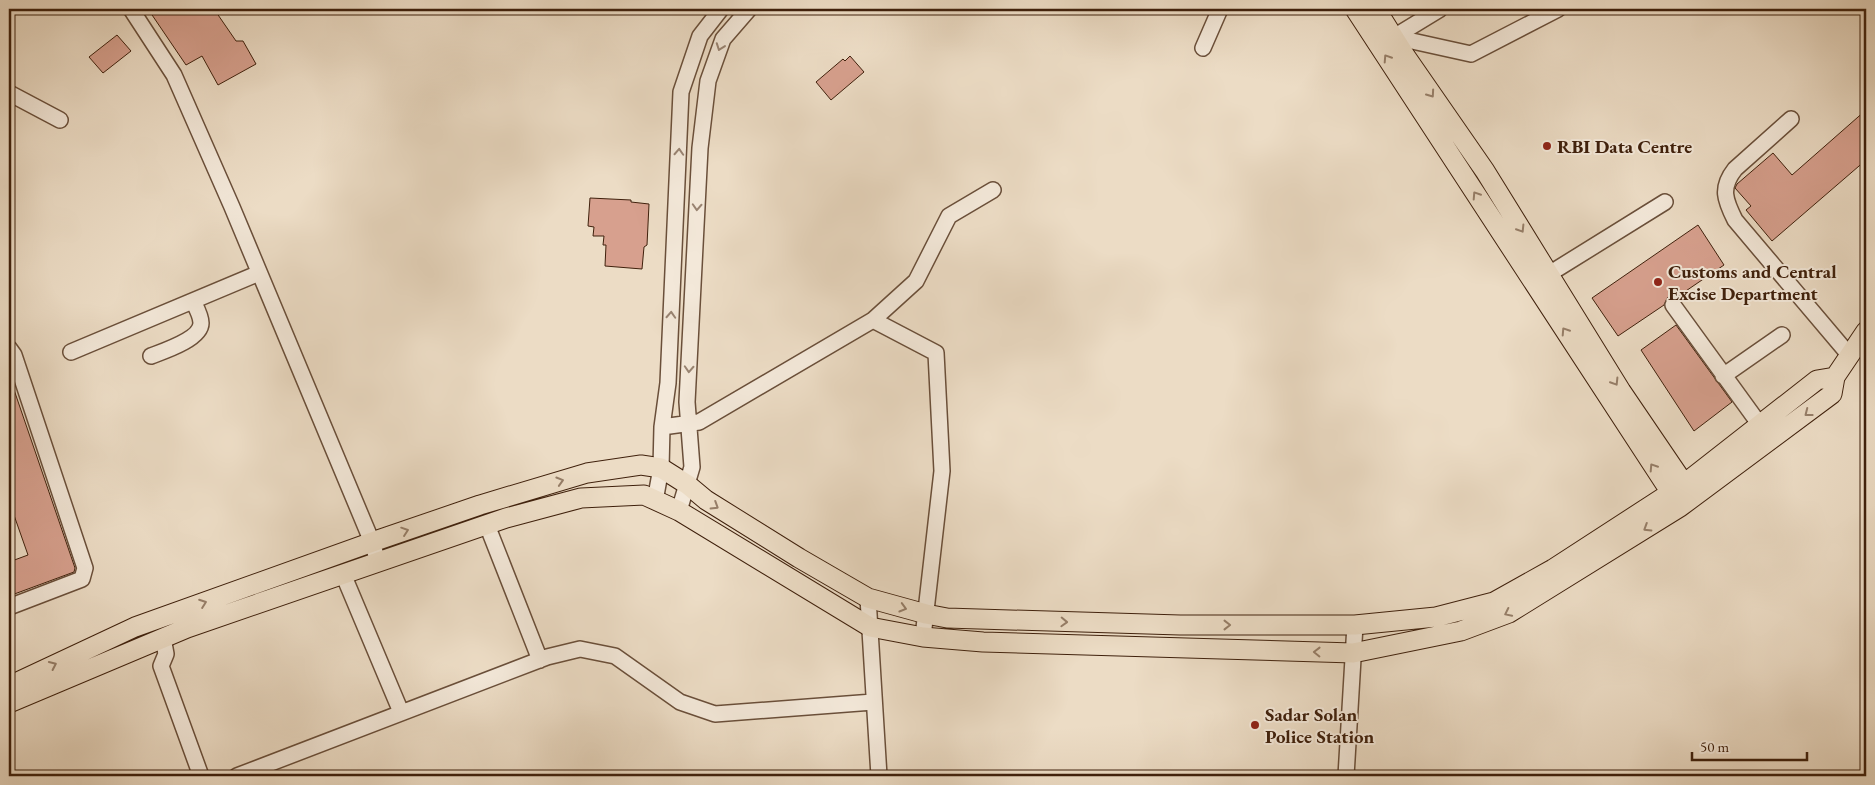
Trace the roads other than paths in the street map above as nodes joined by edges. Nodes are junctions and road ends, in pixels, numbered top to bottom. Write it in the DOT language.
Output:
graph roads {
  1 [pos="131,9"];
  2 [pos="721,9"];
  3 [pos="749,9"];
  4 [pos="1220,9"];
  5 [pos="1355,9"];
  6 [pos="1376,9"];
  7 [pos="1440,9"];
  8 [pos="1558,9"];
  9 [pos="1394,37"];
  10 [pos="1203,48"];
  11 [pos="9,93"];
  12 [pos="1791,119"];
  13 [pos="60,120"];
  14 [pos="993,190"];
  15 [pos="1665,202"];
  16 [pos="259,273"];
  17 [pos="1549,274"];
  18 [pos="193,301"];
  19 [pos="1672,305"];
  20 [pos="873,320"];
  21 [pos="1866,331"];
  22 [pos="1782,335"];
  23 [pos="9,348"];
  24 [pos="70,352"];
  25 [pos="151,356"];
  26 [pos="1850,356"];
  27 [pos="1723,376"];
  28 [pos="1835,377"];
  29 [pos="688,424"];
  30 [pos="1760,425"];
  31 [pos="662,426"];
  32 [pos="661,468"];
  33 [pos="688,485"];
  34 [pos="1682,496"];
  35 [pos="655,500"];
  36 [pos="679,511"];
  37 [pos="488,524"];
  38 [pos="372,542"];
  39 [pos="378,562"];
  40 [pos="343,574"];
  41 [pos="868,598"];
  42 [pos="9,607"];
  43 [pos="926,614"];
  44 [pos="1355,625"];
  45 [pos="870,627"];
  46 [pos="923,637"];
  47 [pos="163,638"];
  48 [pos="1353,653"];
  49 [pos="540,660"];
  50 [pos="9,686"];
  51 [pos="873,702"];
  52 [pos="9,703"];
  53 [pos="401,712"];
  54 [pos="201,776"];
  55 [pos="238,776"];
  56 [pos="879,776"];
  57 [pos="1346,776"];
  1 -- 16 [label="street"];
  31 -- 2 [label="street, one-way"];
  3 -- 29 [label="street, one-way"];
  4 -- 10 [label="street"];
  34 -- 5 [label="main road, one-way"];
  6 -- 9 [label="main road"];
  7 -- 9 [label="street"];
  8 -- 9 [label="street"];
  9 -- 17 [label="main road, one-way"];
  11 -- 13 [label="street"];
  12 -- 26 [label="street"];
  14 -- 20 [label="street"];
  15 -- 17 [label="street"];
  16 -- 18 [label="street"];
  16 -- 38 [label="street"];
  17 -- 34 [label="main road, one-way"];
  18 -- 24 [label="street"];
  18 -- 25 [label="street"];
  19 -- 27 [label="street"];
  20 -- 29 [label="street"];
  20 -- 43 [label="street"];
  21 -- 26 [label="main road"];
  22 -- 27 [label="street"];
  23 -- 42 [label="street"];
  26 -- 28 [label="main road"];
  27 -- 30 [label="street"];
  28 -- 30 [label="main road"];
  28 -- 34 [label="main road, one-way"];
  29 -- 31 [label="street"];
  29 -- 33 [label="street"];
  30 -- 34 [label="main road"];
  31 -- 32 [label="street"];
  32 -- 33 [label="main road"];
  32 -- 35 [label="street"];
  38 -- 32 [label="main road, one-way"];
  33 -- 36 [label="street"];
  33 -- 41 [label="main road, one-way"];
  34 -- 44 [label="main road"];
  34 -- 48 [label="main road, one-way"];
  35 -- 36 [label="main road"];
  35 -- 37 [label="main road"];
  36 -- 45 [label="main road"];
  37 -- 39 [label="main road"];
  37 -- 49 [label="street"];
  38 -- 39 [label="street"];
  50 -- 38 [label="main road, one-way"];
  39 -- 40 [label="main road"];
  40 -- 47 [label="main road"];
  40 -- 53 [label="street"];
  41 -- 43 [label="main road, one-way"];
  41 -- 45 [label="street"];
  43 -- 44 [label="main road, one-way"];
  43 -- 46 [label="street"];
  44 -- 48 [label="street"];
  45 -- 46 [label="main road"];
  45 -- 51 [label="street"];
  48 -- 46 [label="main road, one-way"];
  47 -- 52 [label="main road"];
  47 -- 54 [label="street"];
  48 -- 57 [label="street"];
  49 -- 51 [label="street"];
  49 -- 53 [label="street"];
  51 -- 56 [label="street"];
  53 -- 55 [label="street"];
}
